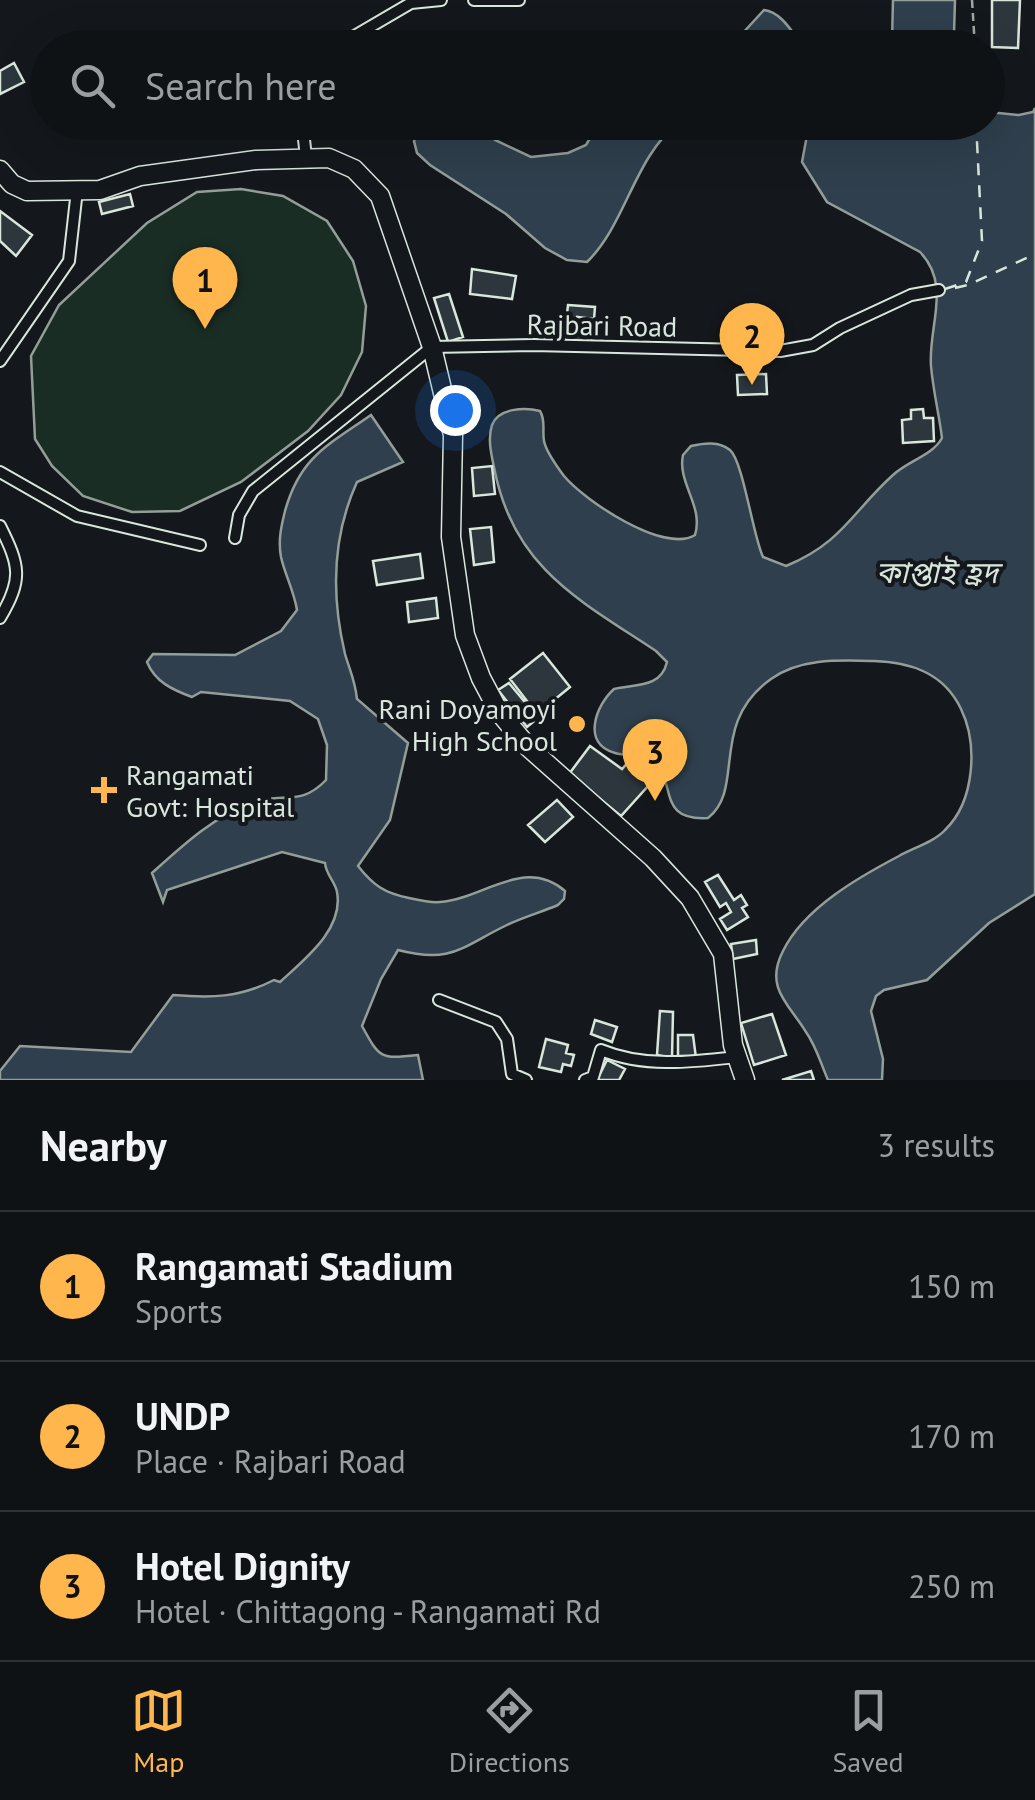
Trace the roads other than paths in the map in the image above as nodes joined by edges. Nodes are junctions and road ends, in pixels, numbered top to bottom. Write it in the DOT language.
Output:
graph roads {
  1 [pos="442,0"];
  2 [pos="474,0"];
  3 [pos="519,0"];
  4 [pos="365,30"];
  5 [pos="304,140"];
  6 [pos="306,157"];
  7 [pos="0,170"];
  8 [pos="0,183"];
  9 [pos="77,190"];
  10 [pos="27,191"];
  11 [pos="938,290"];
  12 [pos="432,347"];
  13 [pos="0,361"];
  14 [pos="0,472"];
  15 [pos="0,526"];
  16 [pos="235,538"];
  17 [pos="200,545"];
  18 [pos="0,618"];
  19 [pos="439,1000"];
  20 [pos="737,1057"];
  21 [pos="526,1080"];
  22 [pos="585,1080"];
  23 [pos="744,1080"];
  1 -- 4 [label="street"];
  2 -- 3 [label="street"];
  5 -- 6 [label="street"];
  6 -- 9 [label="highway"];
  6 -- 12 [label="highway"];
  7 -- 10 [label="highway"];
  8 -- 10 [label="street"];
  9 -- 10 [label="highway"];
  9 -- 13 [label="street"];
  11 -- 12 [label="street, Rajbari Road"];
  12 -- 16 [label="street"];
  12 -- 20 [label="highway"];
  14 -- 17 [label="street"];
  15 -- 18 [label="street"];
  19 -- 21 [label="street"];
  20 -- 22 [label="street"];
  20 -- 23 [label="highway"];
}
